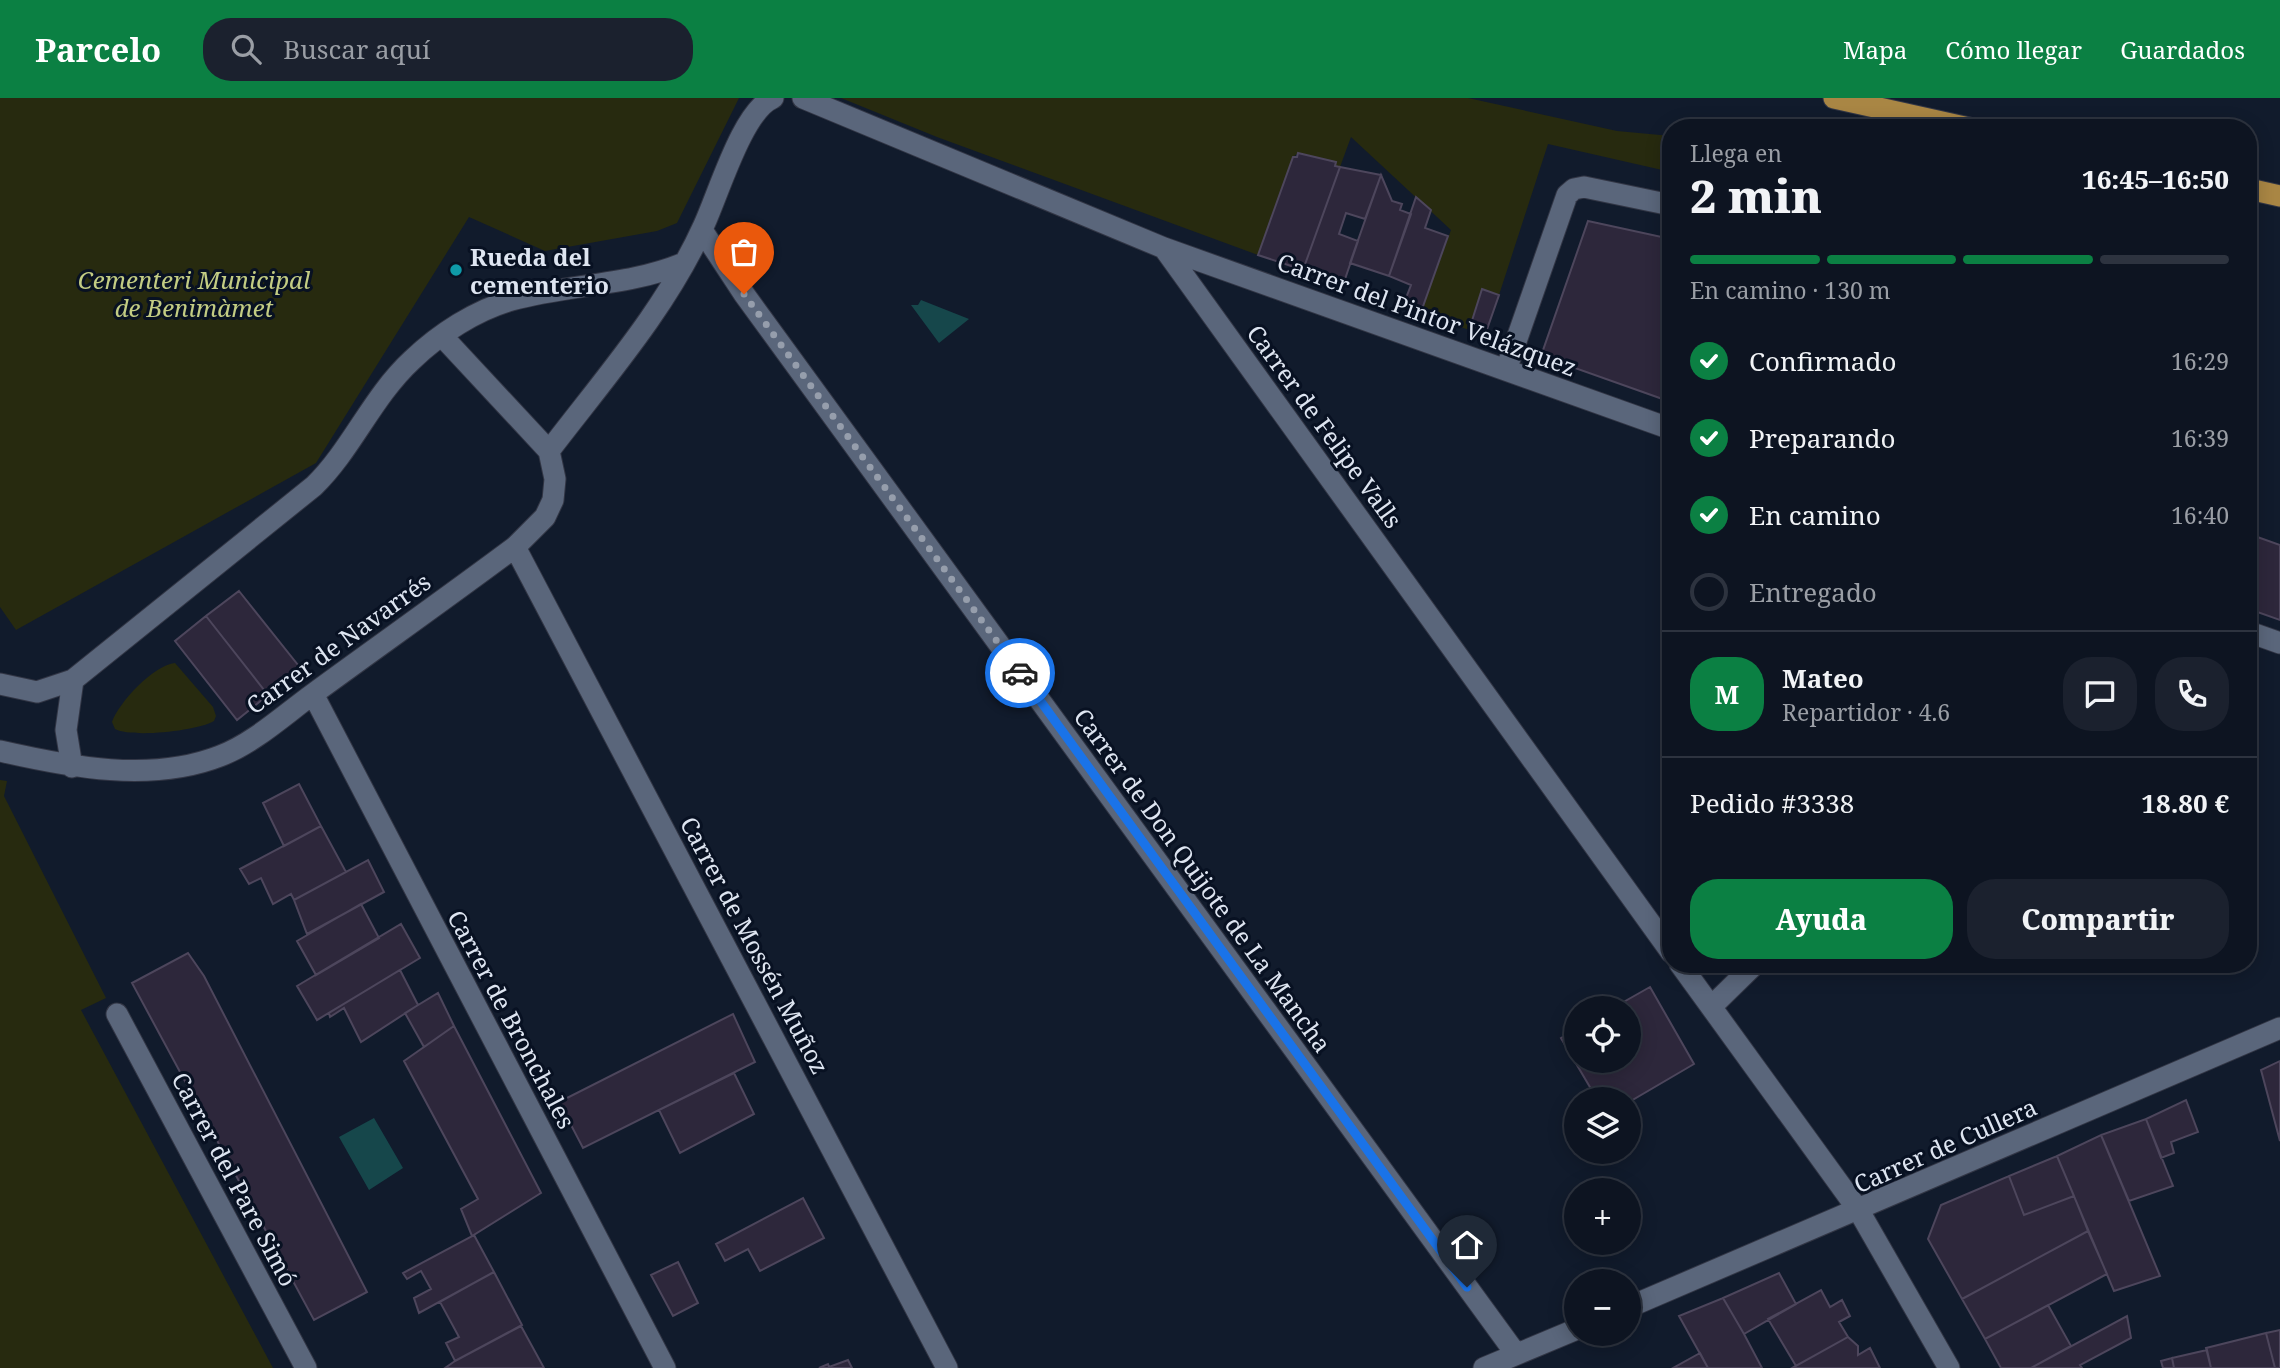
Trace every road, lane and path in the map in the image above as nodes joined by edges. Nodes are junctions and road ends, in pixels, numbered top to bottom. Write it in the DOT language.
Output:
graph roads {
  1 [pos="803,98"];
  2 [pos="1834,98"];
  3 [pos="769,100"];
  4 [pos="1928,119"];
  5 [pos="2257,191"];
  6 [pos="2280,196"];
  7 [pos="1662,203"];
  8 [pos="702,230"];
  9 [pos="1164,248"];
  10 [pos="684,263"];
  11 [pos="442,336"];
  12 [pos="1506,370"];
  13 [pos="1662,426"];
  14 [pos="549,451"];
  15 [pos="515,547"];
  16 [pos="2257,635"];
  17 [pos="2280,643"];
  18 [pos="73,680"];
  19 [pos="0,684"];
  20 [pos="313,694"];
  21 [pos="0,751"];
  22 [pos="72,767"];
  23 [pos="1662,940"];
  24 [pos="1686,973"];
  25 [pos="1746,973"];
  26 [pos="1711,1007"];
  27 [pos="117,1014"];
  28 [pos="2280,1028"];
  29 [pos="1859,1211"];
  30 [pos="1641,1302"];
  31 [pos="1564,1334"];
  32 [pos="1516,1354"];
  33 [pos="306,1368"];
  34 [pos="665,1368"];
  35 [pos="947,1368"];
  36 [pos="1484,1368"];
  37 [pos="1949,1368"];
  1 -- 9 [label="street"];
  2 -- 4 [label="highway"];
  3 -- 8 [label="street"];
  5 -- 6 [label="highway"];
  7 -- 12 [label="street"];
  8 -- 10 [label="street"];
  8 -- 32 [label="street, Carrer de Don Quijote de La Mancha"];
  9 -- 12 [label="street, Carrer del Pintor Velázquez"];
  9 -- 23 [label="street, Carrer de Felipe Valls"];
  10 -- 11 [label="street"];
  10 -- 14 [label="street"];
  11 -- 14 [label="street"];
  11 -- 18 [label="street"];
  12 -- 13 [label="street, Carrer del Pintor Velázquez"];
  14 -- 15 [label="street, Carrer de Navarrés"];
  15 -- 20 [label="street, Carrer de Navarrés"];
  15 -- 35 [label="street, Carrer de Mossén Muñoz"];
  16 -- 17 [label="street"];
  18 -- 19 [label="street"];
  18 -- 22 [label="street"];
  20 -- 22 [label="street, Carrer de Navarrés"];
  20 -- 34 [label="street, Carrer de Bronchales"];
  21 -- 22 [label="street, Carrer de Navarrés"];
  24 -- 26 [label="street"];
  25 -- 26 [label="street"];
  26 -- 29 [label="street"];
  27 -- 33 [label="street, Carrer del Pare Simó"];
  28 -- 29 [label="street, Carrer de Cullera"];
  29 -- 30 [label="street, Carrer de Cullera"];
  29 -- 37 [label="street"];
  31 -- 32 [label="street"];
  32 -- 36 [label="street"];
}
